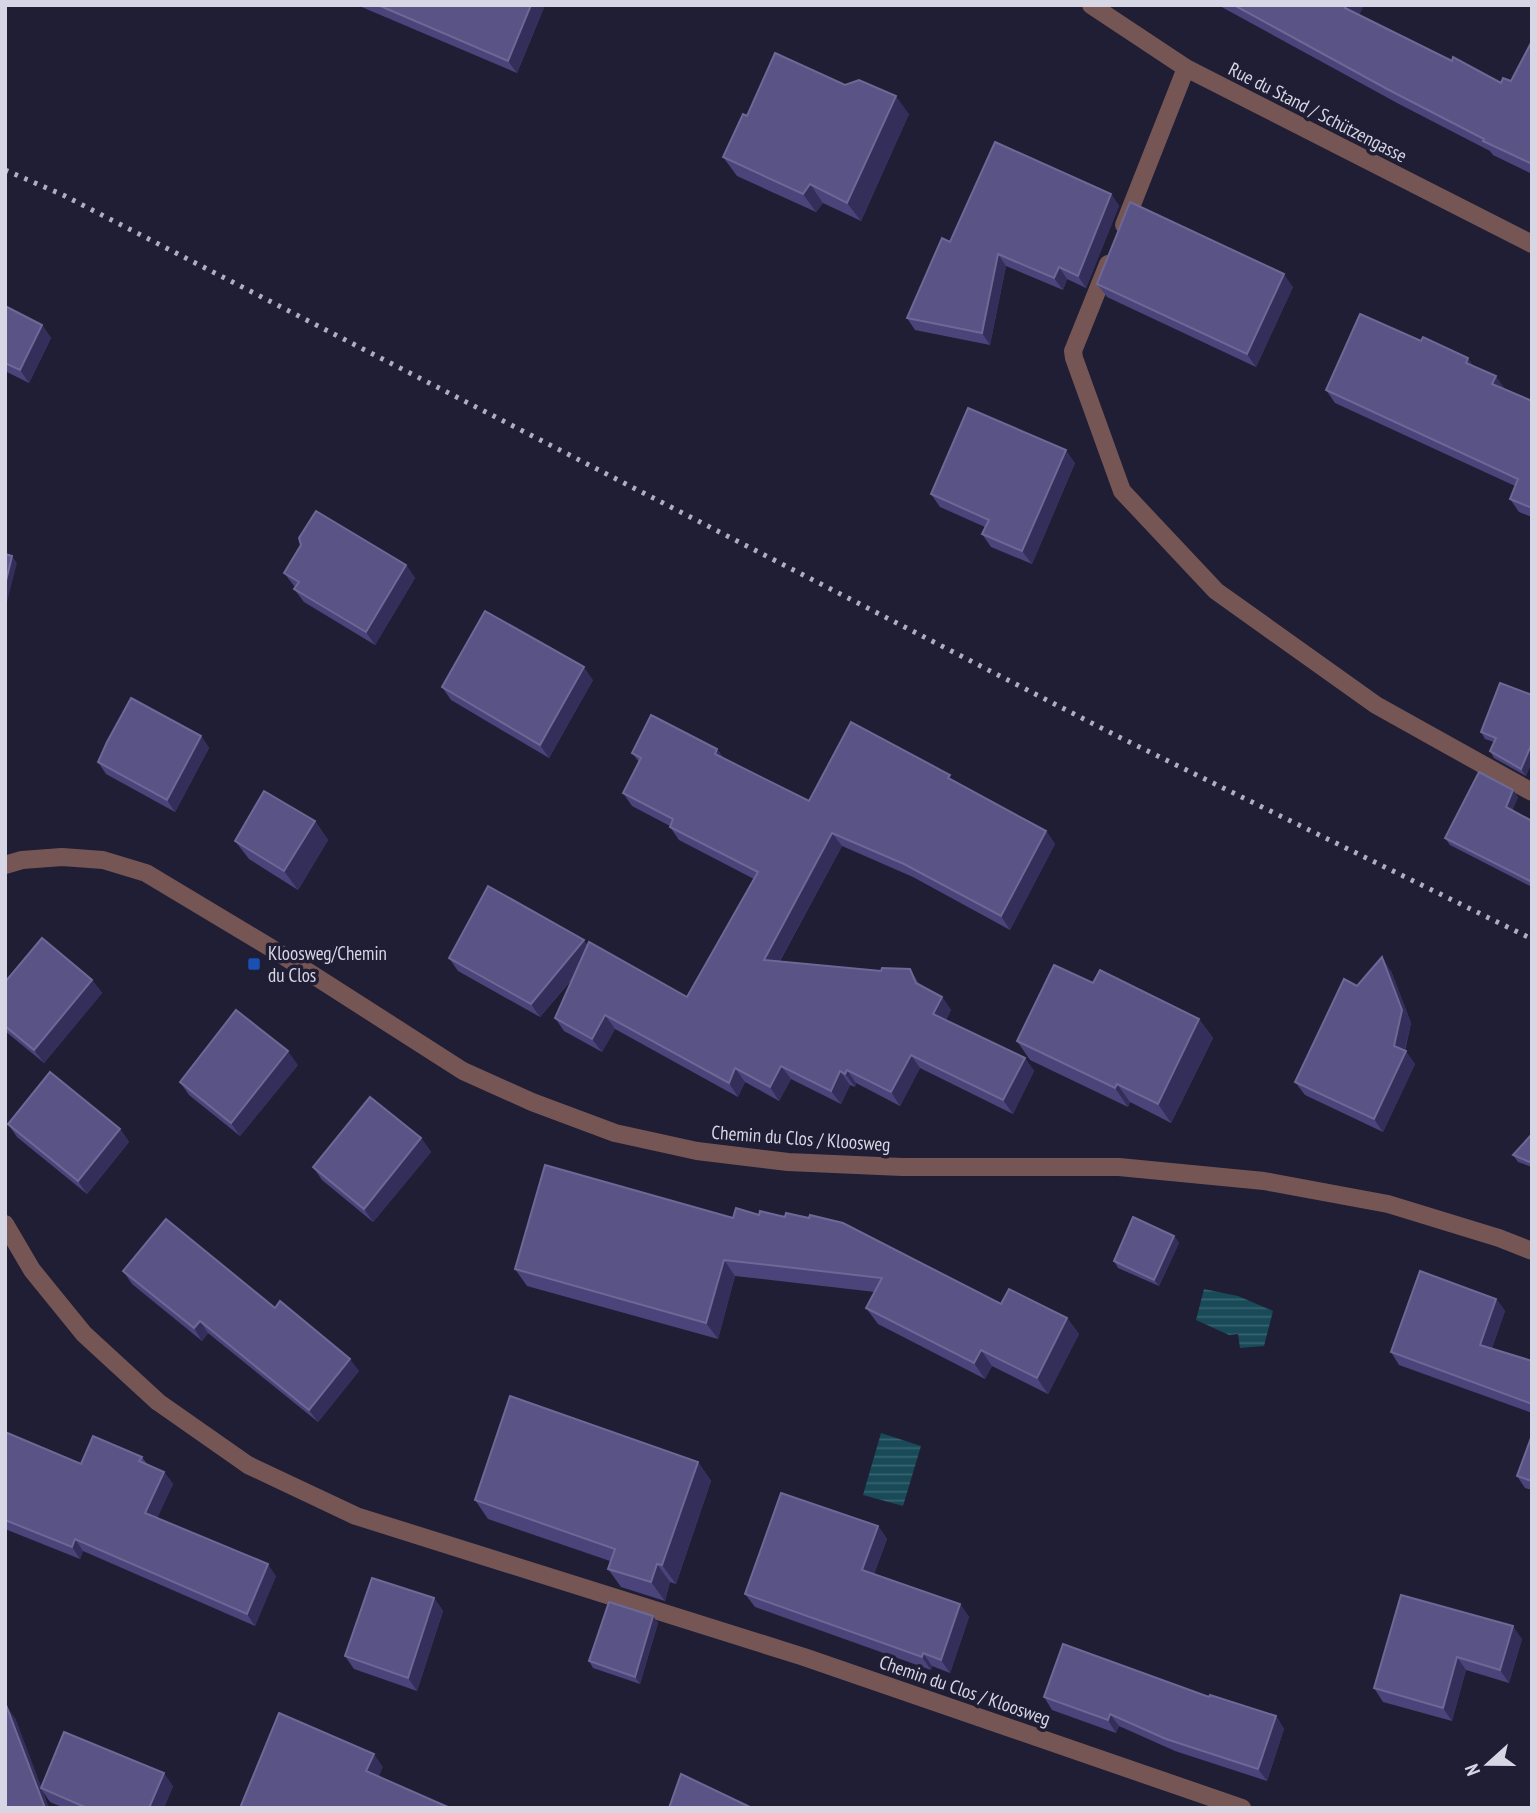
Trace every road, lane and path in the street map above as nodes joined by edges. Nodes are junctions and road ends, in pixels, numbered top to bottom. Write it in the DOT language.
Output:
graph roads {
  1 [pos="1091,5"];
  2 [pos="1186,68"];
  3 [pos="1532,244"];
  4 [pos="1532,792"];
  5 [pos="5,865"];
  6 [pos="5,1224"];
  7 [pos="1532,1251"];
  8 [pos="1242,1808"];
  1 -- 2 [label="street, Rue du Stand / Schützengasse"];
  2 -- 3 [label="street, Rue du Stand / Schützengasse"];
  2 -- 4 [label="street"];
  5 -- 7 [label="street, Chemin du Clos / Kloosweg"];
  6 -- 8 [label="street, Chemin du Clos / Kloosweg"];
}
